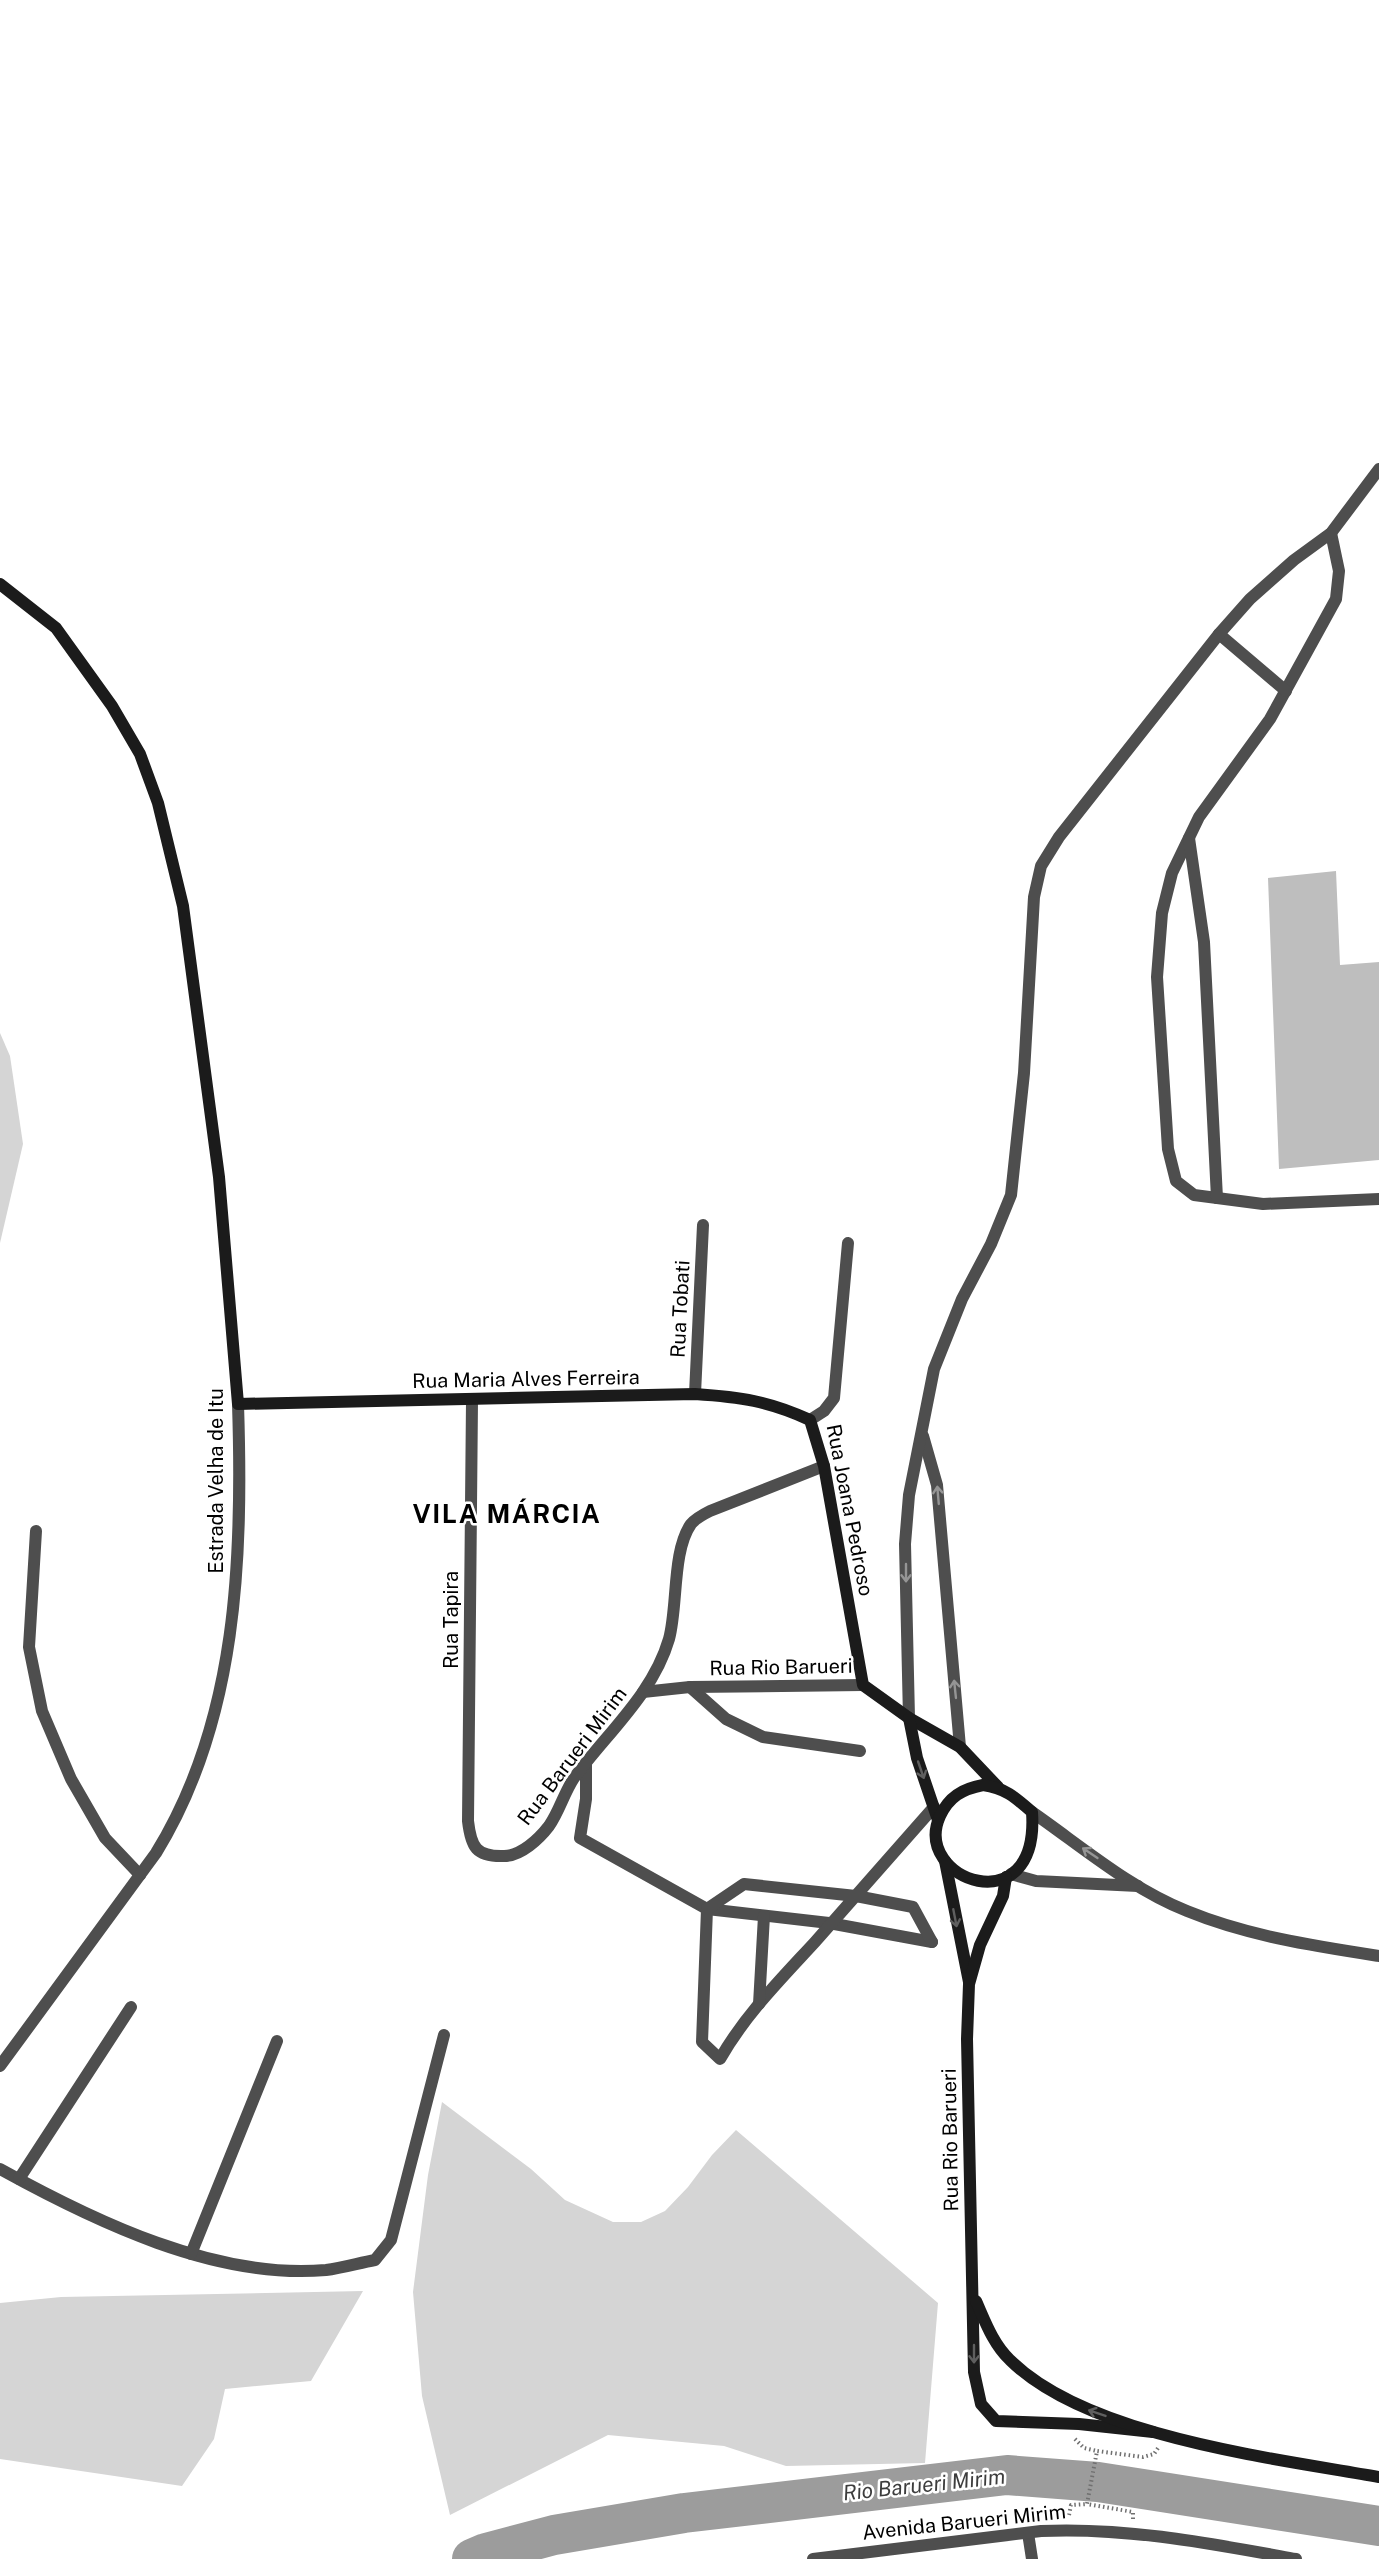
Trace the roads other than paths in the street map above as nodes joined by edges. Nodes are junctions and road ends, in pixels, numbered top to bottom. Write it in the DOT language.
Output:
graph roads {
  1 [pos="1379,469"];
  2 [pos="1331,533"];
  3 [pos="0,584"];
  4 [pos="1219,634"];
  5 [pos="1286,691"];
  6 [pos="1189,838"];
  7 [pos="1217,1198"];
  8 [pos="1379,1199"];
  9 [pos="704,1226"];
  10 [pos="848,1243"];
  11 [pos="695,1394"];
  12 [pos="472,1401"];
  13 [pos="238,1404"];
  14 [pos="810,1420"];
  15 [pos="922,1432"];
  16 [pos="824,1466"];
  17 [pos="36,1531"];
  18 [pos="863,1685"];
  19 [pos="690,1687"];
  20 [pos="643,1692"];
  21 [pos="909,1718"];
  22 [pos="960,1748"];
  23 [pos="860,1751"];
  24 [pos="586,1764"];
  25 [pos="998,1787"];
  26 [pos="934,1807"];
  27 [pos="1032,1812"];
  28 [pos="938,1820"];
  29 [pos="471,1840"];
  30 [pos="945,1861"];
  31 [pos="140,1875"];
  32 [pos="1009,1876"];
  33 [pos="1139,1886"];
  34 [pos="856,1896"];
  35 [pos="707,1909"];
  36 [pos="764,1916"];
  37 [pos="832,1924"];
  38 [pos="1379,1956"];
  39 [pos="969,1984"];
  40 [pos="759,2004"];
  41 [pos="131,2007"];
  42 [pos="444,2036"];
  43 [pos="277,2042"];
  44 [pos="0,2066"];
  45 [pos="0,2169"];
  46 [pos="19,2179"];
  47 [pos="191,2254"];
  48 [pos="974,2295"];
  49 [pos="1153,2432"];
  50 [pos="1379,2477"];
  51 [pos="1028,2533"];
  52 [pos="813,2559"];
  53 [pos="1032,2559"];
  54 [pos="1296,2559"];
  1 -- 2 [label="street"];
  2 -- 4 [label="street"];
  2 -- 5 [label="street"];
  3 -- 13 [label="street, Estrada Velha de Itu"];
  4 -- 5 [label="street"];
  4 -- 15 [label="street"];
  5 -- 6 [label="street"];
  6 -- 7 [label="street"];
  6 -- 7 [label="street"];
  7 -- 8 [label="street"];
  9 -- 11 [label="street, Rua Tobati"];
  10 -- 14 [label="street, Rua Joana Pedroso"];
  11 -- 12 [label="street, Rua Maria Alves Ferreira"];
  11 -- 14 [label="street, Rua Maria Alves Ferreira"];
  12 -- 13 [label="street, Rua Maria Alves Ferreira"];
  12 -- 29 [label="street, Rua Tapira"];
  13 -- 31 [label="street, Estrada Velha de Itu"];
  14 -- 16 [label="street, Rua Joana Pedroso"];
  15 -- 21 [label="street, one-way"];
  22 -- 15 [label="street, one-way"];
  16 -- 18 [label="street, Rua Joana Pedroso"];
  16 -- 20 [label="street, Rua Barueri Mirim"];
  17 -- 31 [label="street"];
  18 -- 19 [label="street, Rua Rio Barueri"];
  18 -- 21 [label="street, Rua Rio Barueri"];
  19 -- 20 [label="street, Rua Rio Barueri"];
  19 -- 23 [label="street"];
  20 -- 24 [label="street, Rua Barueri Mirim"];
  21 -- 22 [label="street, Rua Rio Barueri"];
  21 -- 26 [label="street, one-way"];
  22 -- 25 [label="street, Rua Rio Barueri"];
  24 -- 29 [label="street, Rua Barueri Mirim"];
  24 -- 35 [label="street"];
  25 -- 27 [label="street"];
  25 -- 28 [label="street"];
  26 -- 28 [label="street"];
  26 -- 34 [label="street"];
  27 -- 32 [label="street"];
  33 -- 27 [label="street, one-way"];
  28 -- 30 [label="street"];
  30 -- 32 [label="street"];
  30 -- 39 [label="street, Rua Rio Barueri, one-way"];
  31 -- 44 [label="street, Estrada Velha de Itu"];
  32 -- 33 [label="street"];
  32 -- 39 [label="street, Rua Rio Barueri"];
  33 -- 38 [label="street"];
  34 -- 35 [label="street"];
  34 -- 37 [label="street"];
  34 -- 37 [label="street"];
  35 -- 36 [label="street"];
  35 -- 40 [label="street"];
  36 -- 37 [label="street"];
  36 -- 40 [label="street"];
  37 -- 40 [label="street"];
  39 -- 48 [label="street, Rua Rio Barueri"];
  41 -- 46 [label="street"];
  42 -- 47 [label="street"];
  43 -- 47 [label="street"];
  45 -- 46 [label="street"];
  46 -- 47 [label="street"];
  49 -- 48 [label="street, one-way"];
  48 -- 49 [label="street, one-way"];
  49 -- 50 [label="street"];
  51 -- 52 [label="street, Avenida Barueri Mirim"];
  51 -- 53 [label="street"];
  51 -- 54 [label="street, Avenida Barueri Mirim"];
}
